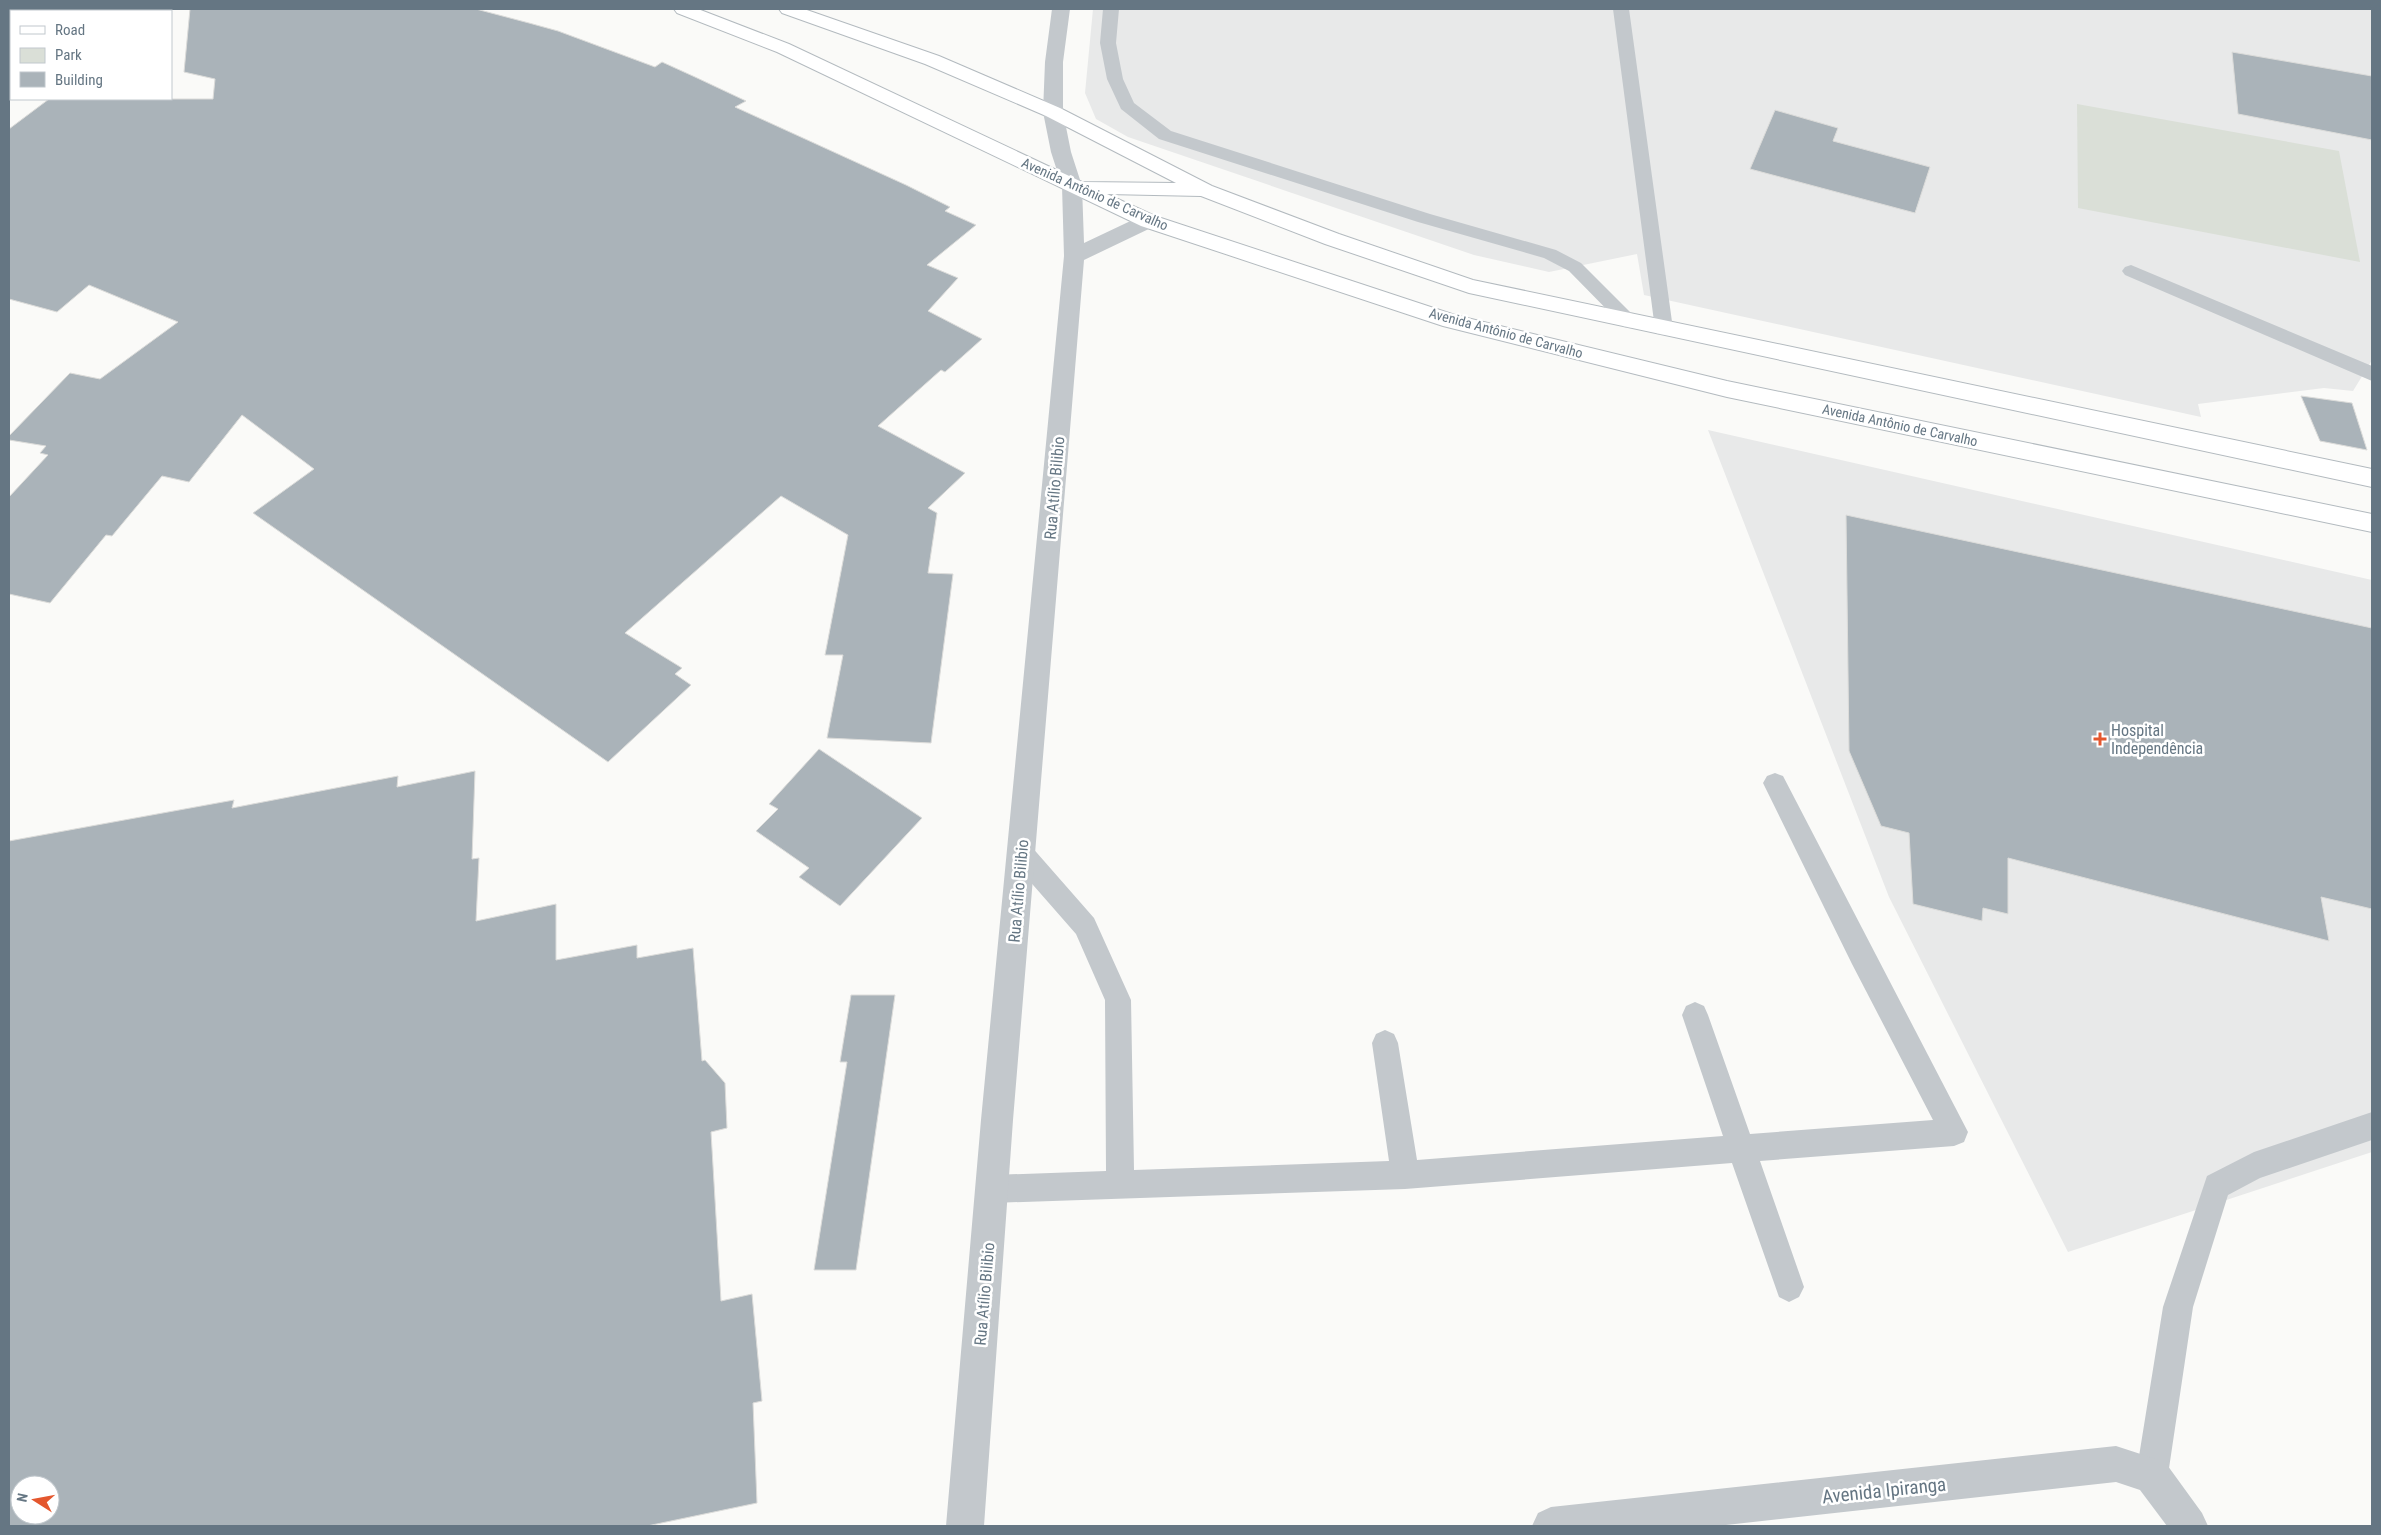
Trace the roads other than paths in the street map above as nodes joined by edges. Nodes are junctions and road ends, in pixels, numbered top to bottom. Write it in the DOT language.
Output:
graph roads {
  1 [pos="683,9"];
  2 [pos="788,9"];
  3 [pos="1061,9"];
  4 [pos="1111,9"];
  5 [pos="1621,9"];
  6 [pos="1052,112"];
  7 [pos="1072,186"];
  8 [pos="1205,190"];
  9 [pos="1148,221"];
  10 [pos="1074,256"];
  11 [pos="2131,271"];
  12 [pos="1631,322"];
  13 [pos="1664,329"];
  14 [pos="2372,374"];
  15 [pos="2372,478"];
  16 [pos="2372,523"];
  17 [pos="1775,783"];
  18 [pos="1021,853"];
  19 [pos="1695,1015"];
  20 [pos="1384,1042"];
  21 [pos="2372,1126"];
  22 [pos="1740,1149"];
  23 [pos="1405,1175"];
  24 [pos="1120,1184"];
  25 [pos="992,1189"];
  26 [pos="1790,1287"];
  27 [pos="2152,1475"];
  28 [pos="965,1526"];
  29 [pos="1551,1526"];
  30 [pos="2189,1526"];
  1 -- 7 [label="main road, Avenida Antônio de Carvalho"];
  2 -- 6 [label="main road"];
  3 -- 6 [label="street, Rua Atílio Bilibio"];
  4 -- 12 [label="lane"];
  5 -- 13 [label="lane"];
  6 -- 7 [label="street, Rua Atílio Bilibio"];
  6 -- 8 [label="main road"];
  7 -- 8 [label="main road"];
  7 -- 9 [label="main road, Avenida Antônio de Carvalho"];
  7 -- 10 [label="street, Rua Atílio Bilibio"];
  8 -- 12 [label="main road"];
  9 -- 10 [label="street"];
  9 -- 16 [label="main road, Avenida Antônio de Carvalho"];
  10 -- 18 [label="street, Rua Atílio Bilibio"];
  11 -- 14 [label="lane"];
  12 -- 13 [label="main road"];
  13 -- 15 [label="main road"];
  17 -- 22 [label="lane"];
  18 -- 24 [label="lane"];
  18 -- 25 [label="street, Rua Atílio Bilibio"];
  19 -- 22 [label="lane"];
  20 -- 23 [label="lane"];
  21 -- 27 [label="lane"];
  22 -- 23 [label="lane"];
  22 -- 26 [label="lane"];
  23 -- 24 [label="lane"];
  24 -- 25 [label="lane"];
  25 -- 28 [label="street, Rua Atílio Bilibio"];
  27 -- 29 [label="street, Avenida Ipiranga"];
  27 -- 30 [label="street"];
}
